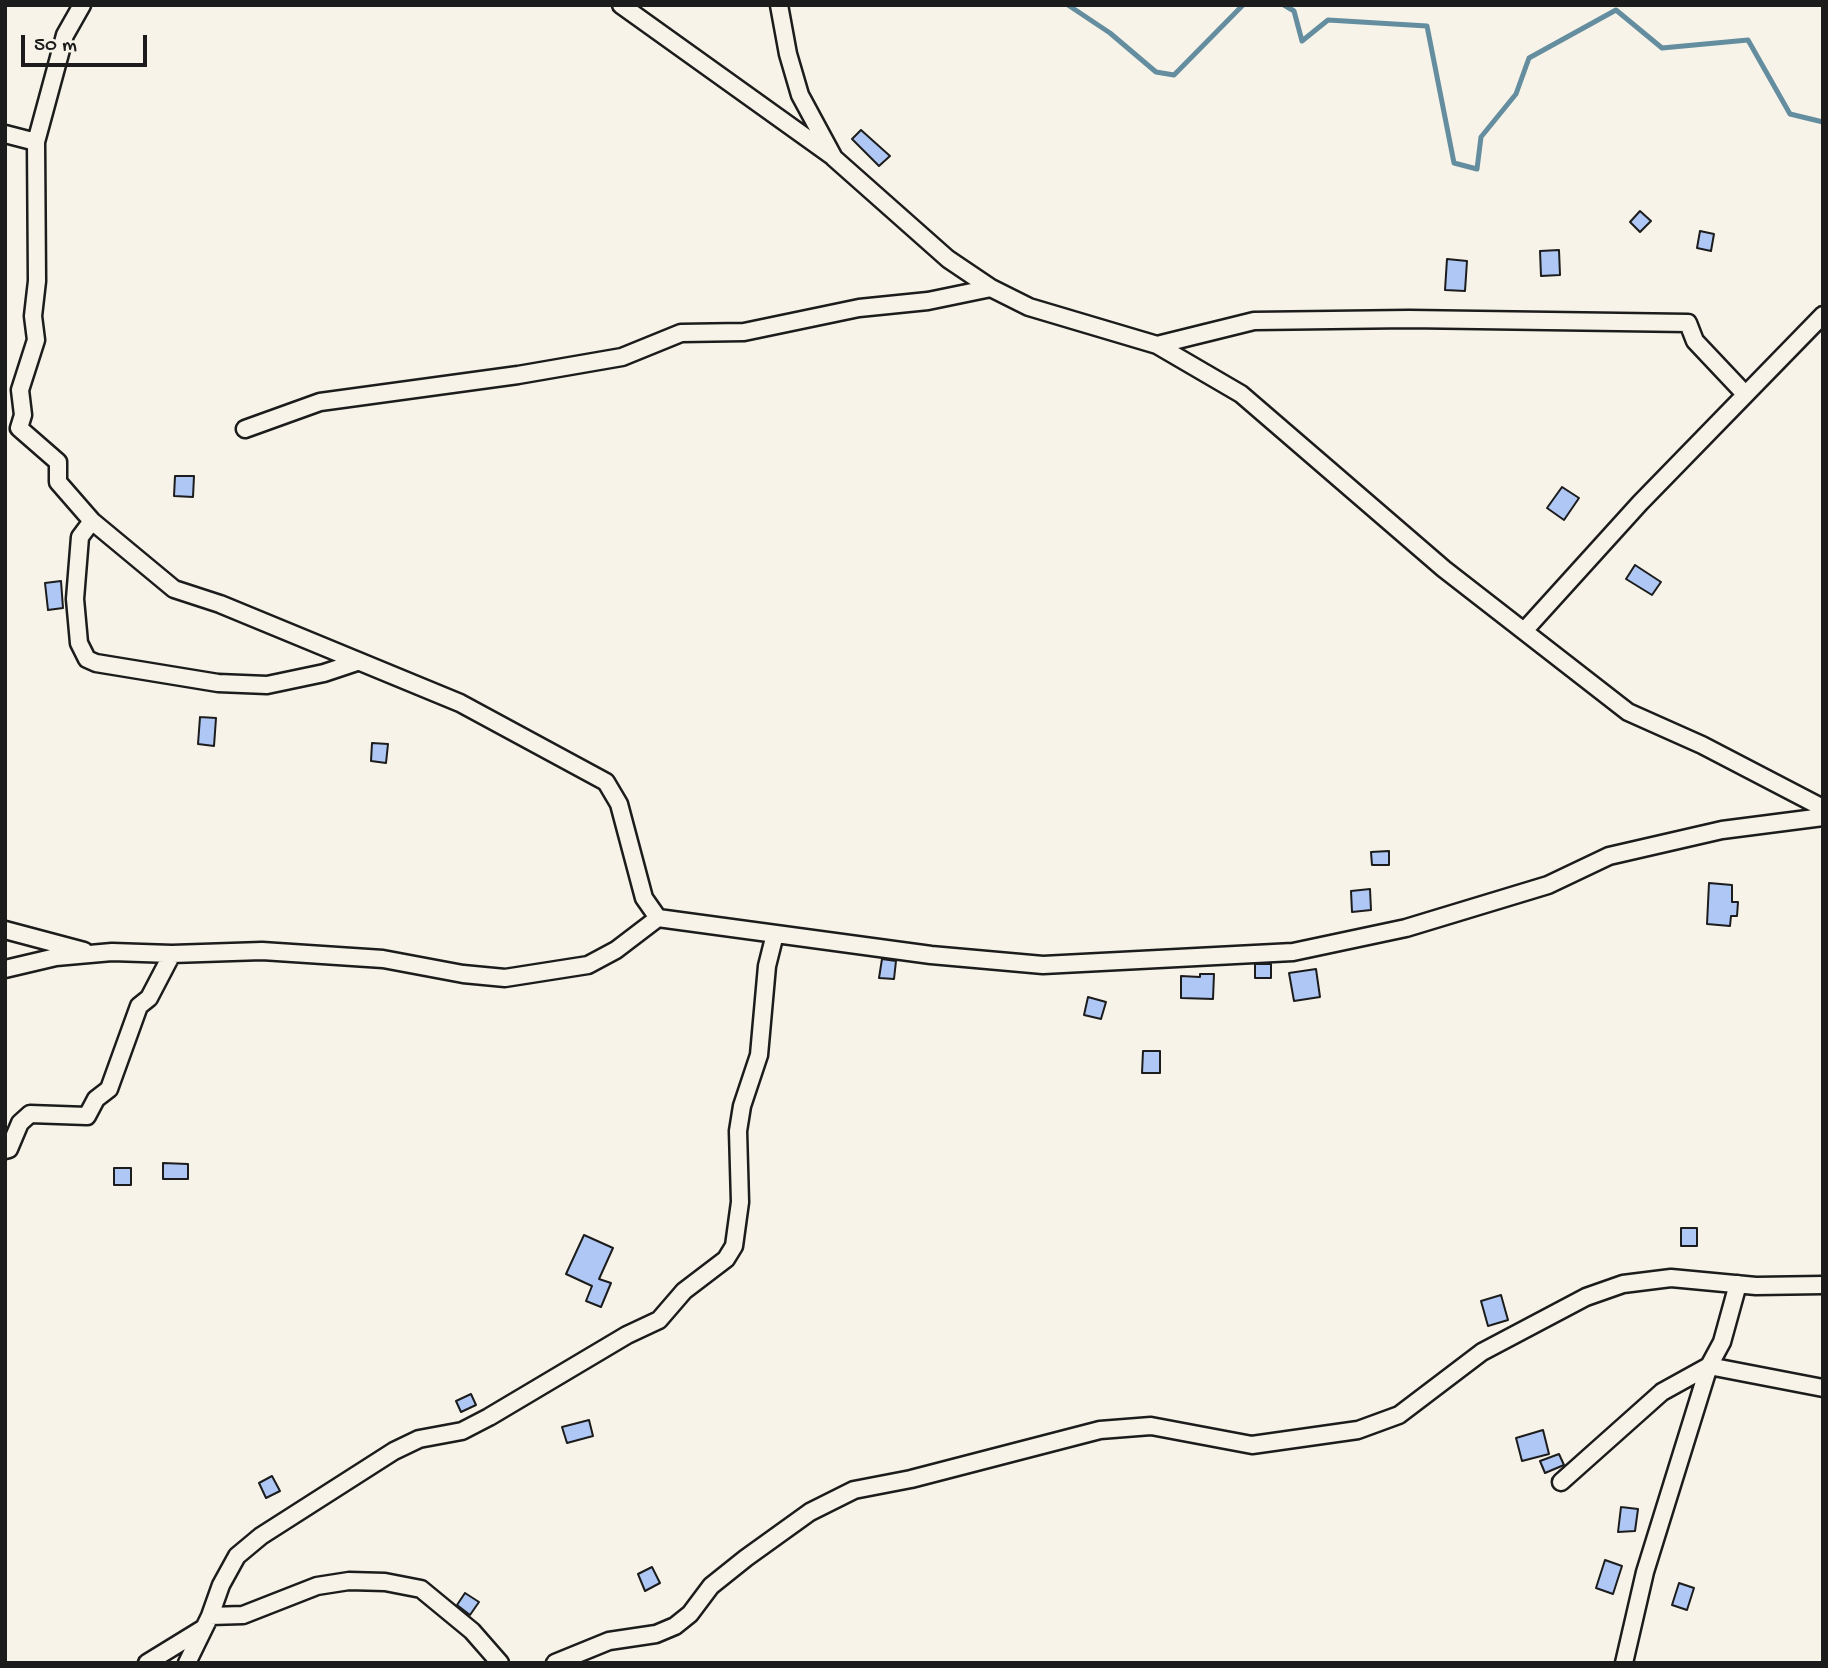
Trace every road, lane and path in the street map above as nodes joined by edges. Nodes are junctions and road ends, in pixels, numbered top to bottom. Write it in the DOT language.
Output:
graph roads {
  1 [pos="82,5"];
  2 [pos="621,5"];
  3 [pos="779,5"];
  4 [pos="5,134"];
  5 [pos="36,142"];
  6 [pos="834,158"];
  7 [pos="991,288"];
  8 [pos="1823,315"];
  9 [pos="1157,345"];
  10 [pos="1745,394"];
  11 [pos="245,429"];
  12 [pos="92,521"];
  13 [pos="1524,631"];
  14 [pos="357,662"];
  15 [pos="1823,808"];
  16 [pos="1823,817"];
  17 [pos="658,918"];
  18 [pos="5,930"];
  19 [pos="775,934"];
  20 [pos="93,954"];
  21 [pos="172,954"];
  22 [pos="5,969"];
  23 [pos="5,1150"];
  24 [pos="1738,1284"];
  25 [pos="1823,1285"];
  26 [pos="1709,1366"];
  27 [pos="1823,1388"];
  28 [pos="1561,1482"];
  29 [pos="207,1622"];
  30 [pos="147,1663"];
  31 [pos="187,1663"];
  32 [pos="500,1663"];
  33 [pos="555,1663"];
  34 [pos="1624,1663"];
  1 -- 5 [label="street"];
  2 -- 6 [label="street"];
  3 -- 6 [label="street"];
  4 -- 5 [label="street"];
  5 -- 12 [label="street"];
  6 -- 7 [label="street"];
  7 -- 9 [label="street"];
  7 -- 11 [label="street"];
  8 -- 10 [label="street"];
  9 -- 10 [label="street"];
  9 -- 13 [label="street"];
  10 -- 13 [label="street"];
  12 -- 14 [label="street"];
  12 -- 14 [label="street"];
  13 -- 15 [label="street"];
  14 -- 17 [label="street"];
  16 -- 19 [label="street"];
  17 -- 19 [label="street"];
  17 -- 21 [label="street"];
  18 -- 20 [label="street"];
  19 -- 29 [label="street"];
  20 -- 21 [label="street"];
  20 -- 22 [label="street"];
  21 -- 23 [label="street"];
  24 -- 25 [label="street"];
  24 -- 26 [label="street"];
  24 -- 33 [label="street"];
  26 -- 27 [label="street"];
  26 -- 28 [label="street"];
  26 -- 34 [label="street"];
  29 -- 30 [label="street"];
  29 -- 31 [label="street"];
  29 -- 32 [label="street"];
}
